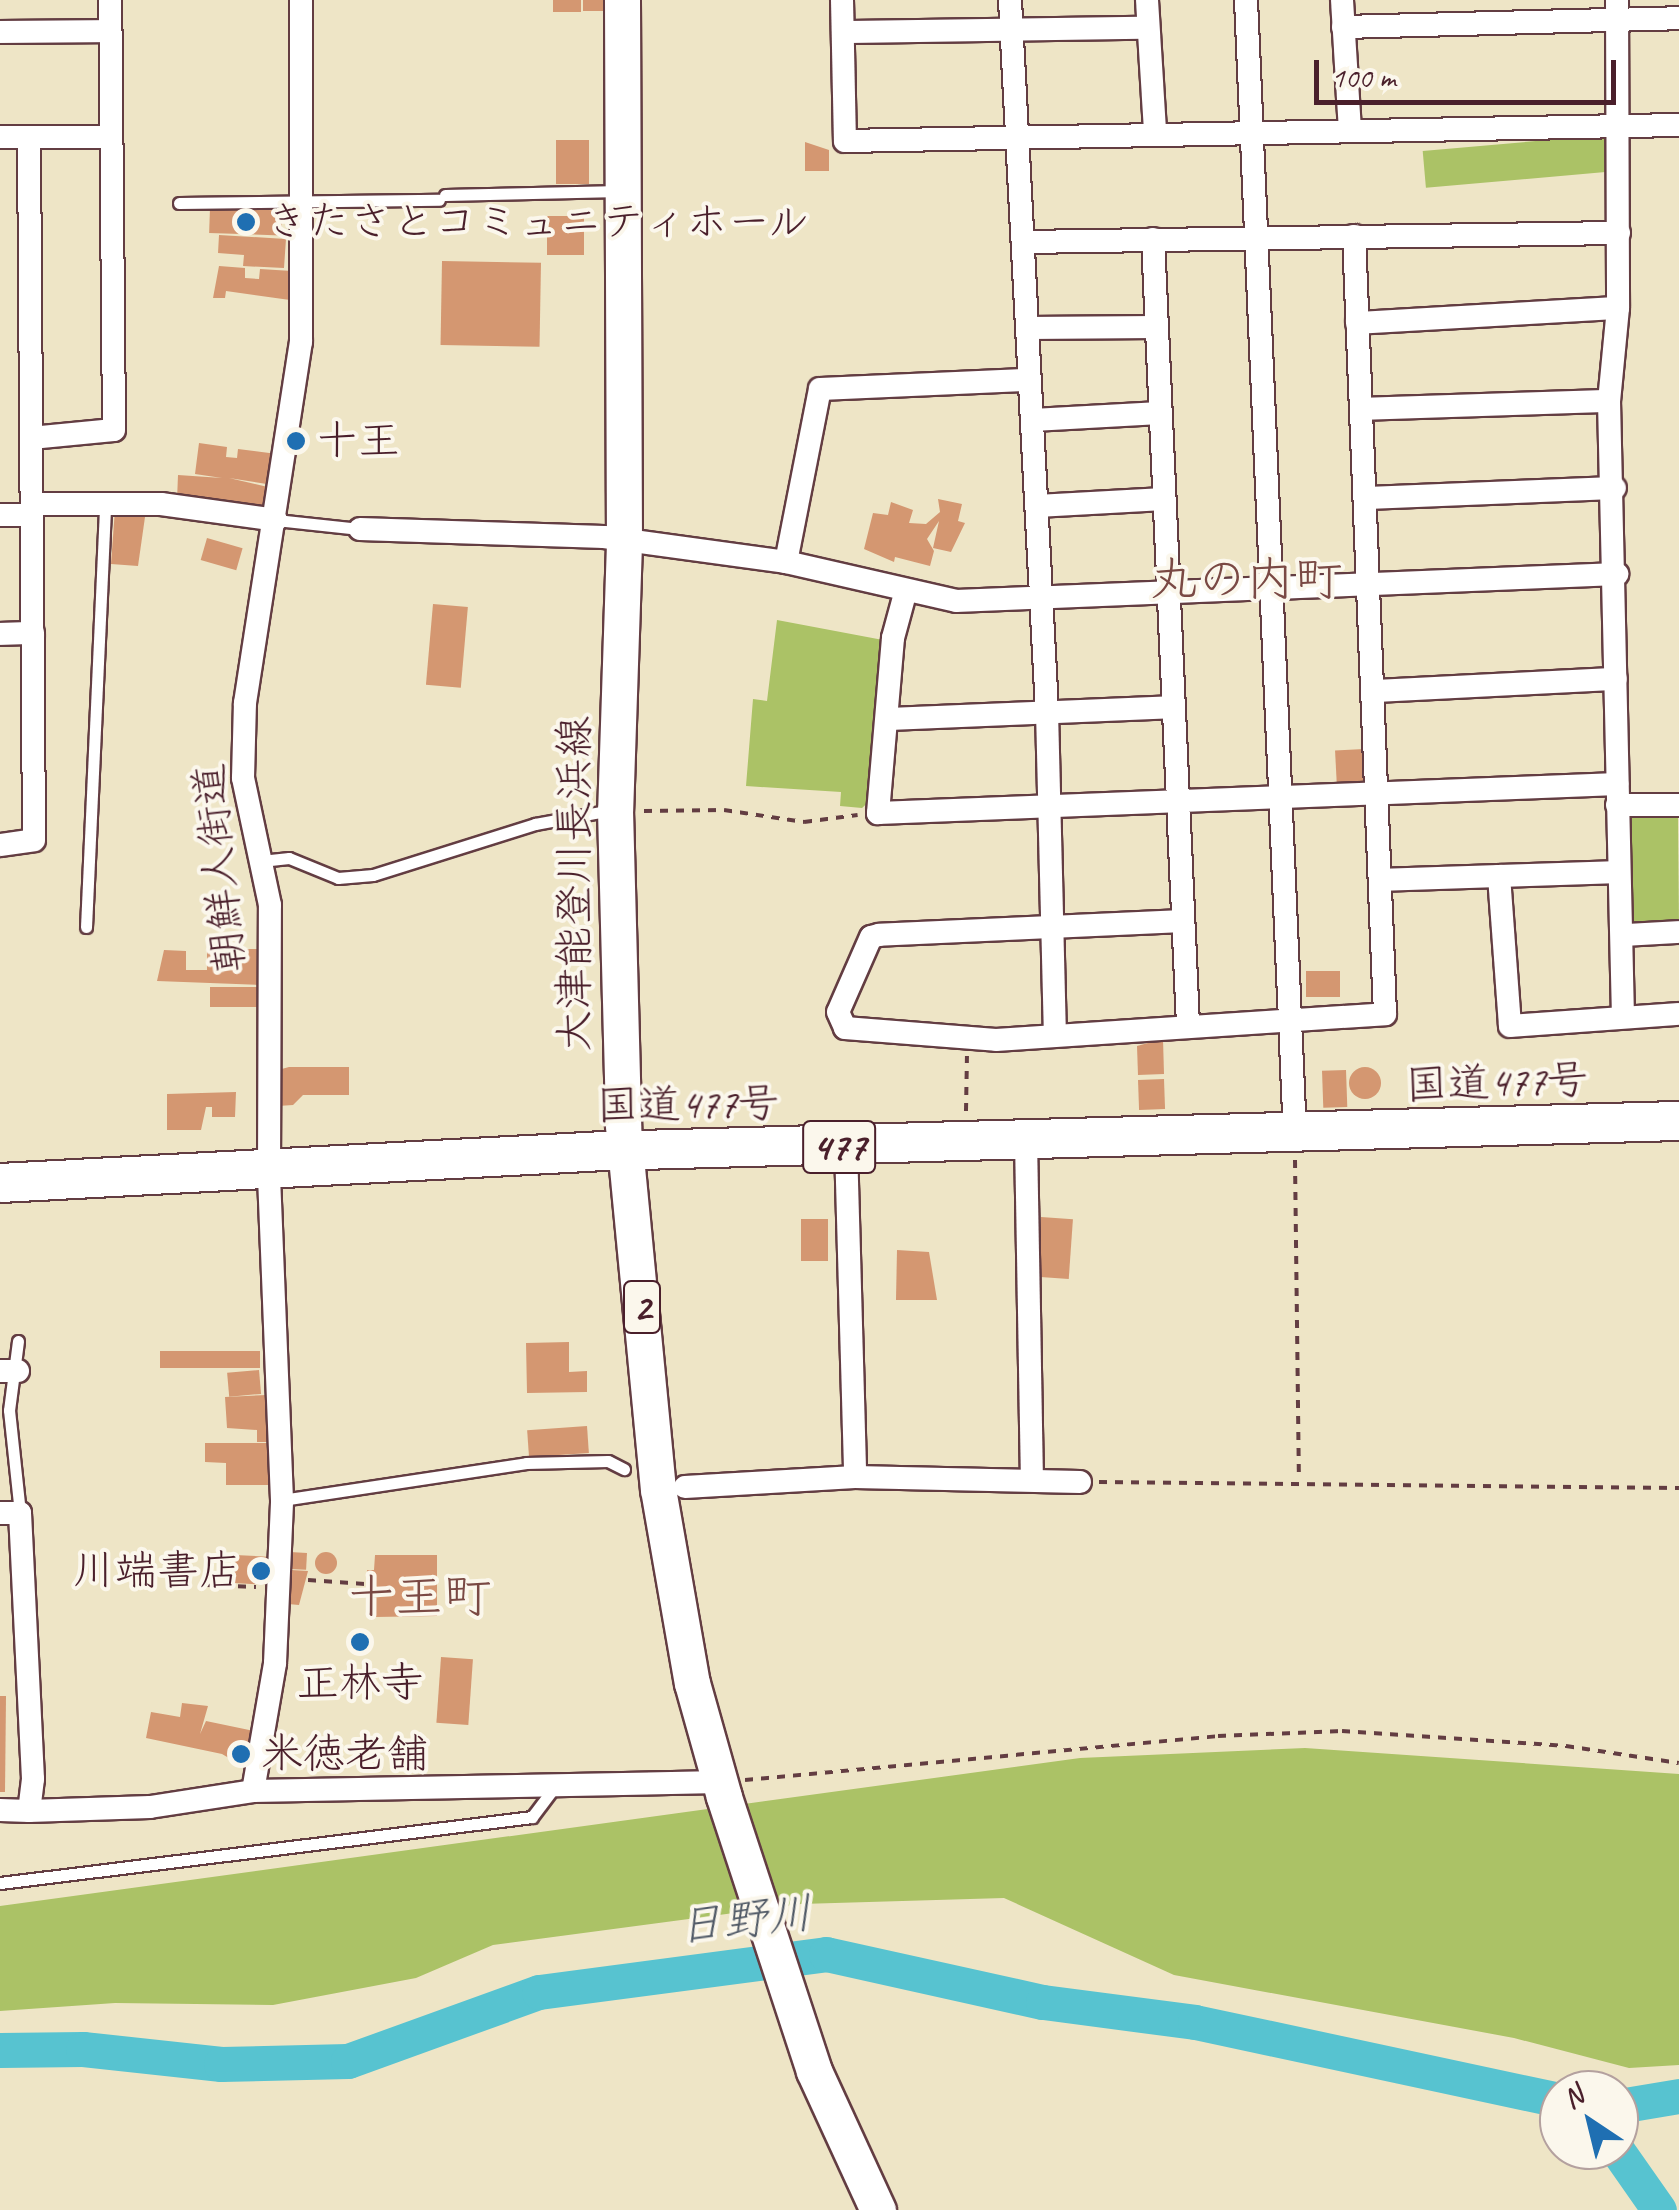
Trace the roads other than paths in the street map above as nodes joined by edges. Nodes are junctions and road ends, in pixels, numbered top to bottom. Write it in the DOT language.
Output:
graph roads {
  1 [pos="110,0"];
  2 [pos="301,0"];
  3 [pos="622,0"];
  4 [pos="842,0"];
  5 [pos="1010,0"];
  6 [pos="1147,0"];
  7 [pos="1246,0"];
  8 [pos="1342,0"];
  9 [pos="1616,9"];
  10 [pos="1679,18"];
  11 [pos="1343,27"];
  12 [pos="1148,28"];
  13 [pos="1012,30"];
  14 [pos="0,32"];
  15 [pos="110,32"];
  16 [pos="843,32"];
  17 [pos="1679,125"];
  18 [pos="1620,126"];
  19 [pos="1251,130"];
  20 [pos="1154,132"];
  21 [pos="1350,132"];
  22 [pos="111,136"];
  23 [pos="0,137"];
  24 [pos="29,137"];
  25 [pos="1019,138"];
  26 [pos="620,191"];
  27 [pos="179,203"];
  28 [pos="304,206"];
  29 [pos="1619,233"];
  30 [pos="1256,235"];
  31 [pos="1354,236"];
  32 [pos="1153,239"];
  33 [pos="1024,242"];
  34 [pos="1618,308"];
  35 [pos="1357,323"];
  36 [pos="1156,326"];
  37 [pos="1028,328"];
  38 [pos="1030,380"];
  39 [pos="1609,401"];
  40 [pos="1362,408"];
  41 [pos="1160,414"];
  42 [pos="1033,420"];
  43 [pos="32,438"];
  44 [pos="1615,488"];
  45 [pos="1366,498"];
  46 [pos="1164,499"];
  47 [pos="105,504"];
  48 [pos="1037,506"];
  49 [pos="32,509"];
  50 [pos="0,514"];
  51 [pos="276,520"];
  52 [pos="360,529"];
  53 [pos="624,543"];
  54 [pos="786,562"];
  55 [pos="1617,574"];
  56 [pos="1368,584"];
  57 [pos="1272,588"];
  58 [pos="906,590"];
  59 [pos="1170,594"];
  60 [pos="1039,598"];
  61 [pos="33,633"];
  62 [pos="0,634"];
  63 [pos="1616,680"];
  64 [pos="1377,691"];
  65 [pos="1172,707"];
  66 [pos="1047,711"];
  67 [pos="888,719"];
  68 [pos="1376,794"];
  69 [pos="1617,795"];
  70 [pos="1281,798"];
  71 [pos="1180,803"];
  72 [pos="1679,805"];
  73 [pos="1050,807"];
  74 [pos="616,810"];
  75 [pos="0,845"];
  76 [pos="261,860"];
  77 [pos="1617,872"];
  78 [pos="1500,876"];
  79 [pos="1382,880"];
  80 [pos="1183,921"];
  81 [pos="1052,924"];
  82 [pos="86,927"];
  83 [pos="1679,932"];
  84 [pos="1625,935"];
  85 [pos="1679,1014"];
  86 [pos="1623,1016"];
  87 [pos="1291,1021"];
  88 [pos="1188,1026"];
  89 [pos="1055,1035"];
  90 [pos="1679,1121"];
  91 [pos="1295,1135"];
  92 [pos="1026,1139"];
  93 [pos="846,1146"];
  94 [pos="630,1155"];
  95 [pos="269,1171"];
  96 [pos="0,1183"];
  97 [pos="18,1341"];
  98 [pos="9,1371"];
  99 [pos="624,1469"];
  100 [pos="1032,1476"];
  101 [pos="855,1477"];
  102 [pos="1080,1482"];
  103 [pos="686,1487"];
  104 [pos="282,1500"];
  105 [pos="10,1513"];
  106 [pos="555,1787"];
  107 [pos="722,1790"];
  108 [pos="254,1792"];
  109 [pos="0,1810"];
  110 [pos="28,1810"];
  111 [pos="0,1882"];
  112 [pos="878,2210"];
  1 -- 15 [label="street"];
  2 -- 28 [label="street, 朝鮮人街道"];
  3 -- 26 [label="main road, 大津能登川長浜線 / 2"];
  4 -- 16 [label="street"];
  5 -- 13 [label="street"];
  6 -- 12 [label="street"];
  7 -- 19 [label="street"];
  8 -- 11 [label="street"];
  9 -- 10 [label="street"];
  9 -- 11 [label="street"];
  9 -- 18 [label="street"];
  11 -- 21 [label="street"];
  12 -- 13 [label="street"];
  12 -- 20 [label="street"];
  13 -- 16 [label="street"];
  13 -- 25 [label="street"];
  14 -- 15 [label="street"];
  15 -- 22 [label="street"];
  16 -- 25 [label="street"];
  17 -- 18 [label="street"];
  18 -- 21 [label="street"];
  18 -- 29 [label="street"];
  19 -- 20 [label="street"];
  19 -- 21 [label="street"];
  19 -- 30 [label="street"];
  20 -- 25 [label="street"];
  22 -- 24 [label="street"];
  22 -- 43 [label="street"];
  23 -- 24 [label="street"];
  24 -- 43 [label="street"];
  25 -- 33 [label="street"];
  26 -- 28 [label="lane"];
  26 -- 53 [label="main road, 大津能登川長浜線 / 2"];
  27 -- 28 [label="lane"];
  28 -- 51 [label="street, 朝鮮人街道"];
  29 -- 31 [label="street"];
  29 -- 34 [label="street"];
  30 -- 31 [label="street"];
  30 -- 32 [label="street"];
  30 -- 57 [label="street"];
  31 -- 35 [label="street"];
  32 -- 33 [label="street"];
  32 -- 36 [label="street"];
  33 -- 37 [label="street"];
  34 -- 35 [label="street"];
  34 -- 39 [label="street"];
  35 -- 40 [label="street"];
  36 -- 37 [label="street"];
  36 -- 41 [label="street"];
  37 -- 38 [label="street"];
  38 -- 42 [label="street"];
  38 -- 54 [label="street"];
  39 -- 40 [label="street"];
  39 -- 44 [label="street"];
  40 -- 45 [label="street"];
  41 -- 42 [label="street"];
  41 -- 46 [label="street"];
  42 -- 48 [label="street"];
  43 -- 49 [label="street"];
  44 -- 45 [label="street"];
  44 -- 55 [label="street"];
  45 -- 56 [label="street"];
  46 -- 48 [label="street"];
  46 -- 59 [label="street"];
  47 -- 49 [label="street"];
  47 -- 51 [label="street"];
  47 -- 82 [label="lane"];
  48 -- 60 [label="street"];
  49 -- 50 [label="street"];
  49 -- 61 [label="street"];
  51 -- 52 [label="lane"];
  51 -- 76 [label="street, 朝鮮人街道"];
  52 -- 53 [label="street"];
  53 -- 54 [label="street"];
  53 -- 74 [label="main road, 大津能登川長浜線 / 2"];
  54 -- 58 [label="street"];
  55 -- 56 [label="street"];
  55 -- 63 [label="street"];
  56 -- 57 [label="street"];
  56 -- 64 [label="street"];
  57 -- 59 [label="street"];
  57 -- 70 [label="street"];
  58 -- 60 [label="street"];
  58 -- 67 [label="street"];
  59 -- 60 [label="street"];
  59 -- 65 [label="street"];
  60 -- 66 [label="street"];
  61 -- 62 [label="street"];
  61 -- 75 [label="street"];
  63 -- 64 [label="street"];
  63 -- 69 [label="street"];
  64 -- 68 [label="street"];
  65 -- 66 [label="street"];
  65 -- 71 [label="street"];
  66 -- 67 [label="street"];
  66 -- 73 [label="street"];
  67 -- 73 [label="street"];
  68 -- 69 [label="street"];
  68 -- 70 [label="street"];
  68 -- 79 [label="street"];
  69 -- 72 [label="street"];
  69 -- 77 [label="street"];
  70 -- 71 [label="street"];
  70 -- 87 [label="street"];
  71 -- 73 [label="street"];
  71 -- 80 [label="street"];
  73 -- 81 [label="street"];
  74 -- 76 [label="lane"];
  74 -- 94 [label="main road, 大津能登川長浜線 / 2"];
  76 -- 95 [label="street, 朝鮮人街道"];
  77 -- 78 [label="street"];
  77 -- 84 [label="street"];
  78 -- 79 [label="street"];
  78 -- 86 [label="street"];
  79 -- 87 [label="street"];
  80 -- 81 [label="street"];
  80 -- 88 [label="street"];
  81 -- 89 [label="street"];
  81 -- 89 [label="street"];
  83 -- 84 [label="street"];
  84 -- 86 [label="street"];
  85 -- 86 [label="street"];
  87 -- 88 [label="street"];
  87 -- 91 [label="street"];
  88 -- 89 [label="street"];
  90 -- 91 [label="highway, 国道477号 / 477"];
  91 -- 92 [label="highway, 国道477号 / 477"];
  92 -- 93 [label="highway, 国道477号 / 477"];
  92 -- 100 [label="street"];
  93 -- 94 [label="highway, 国道477号 / 477"];
  93 -- 101 [label="street"];
  94 -- 95 [label="highway, 国道477号 / 477"];
  94 -- 107 [label="main road, 大津能登川長浜線 / 2"];
  95 -- 96 [label="highway, 国道477号 / 477"];
  95 -- 104 [label="street, 朝鮮人街道"];
  97 -- 98 [label="lane"];
  98 -- 105 [label="lane"];
  99 -- 104 [label="lane"];
  100 -- 101 [label="street"];
  100 -- 102 [label="street"];
  101 -- 103 [label="street"];
  104 -- 108 [label="street, 朝鮮人街道"];
  105 -- 110 [label="street"];
  106 -- 107 [label="street"];
  106 -- 108 [label="street"];
  106 -- 111 [label="lane"];
  107 -- 112 [label="main road, 大津能登川長浜線 / 2"];
  108 -- 110 [label="street"];
  109 -- 110 [label="street"];
}
